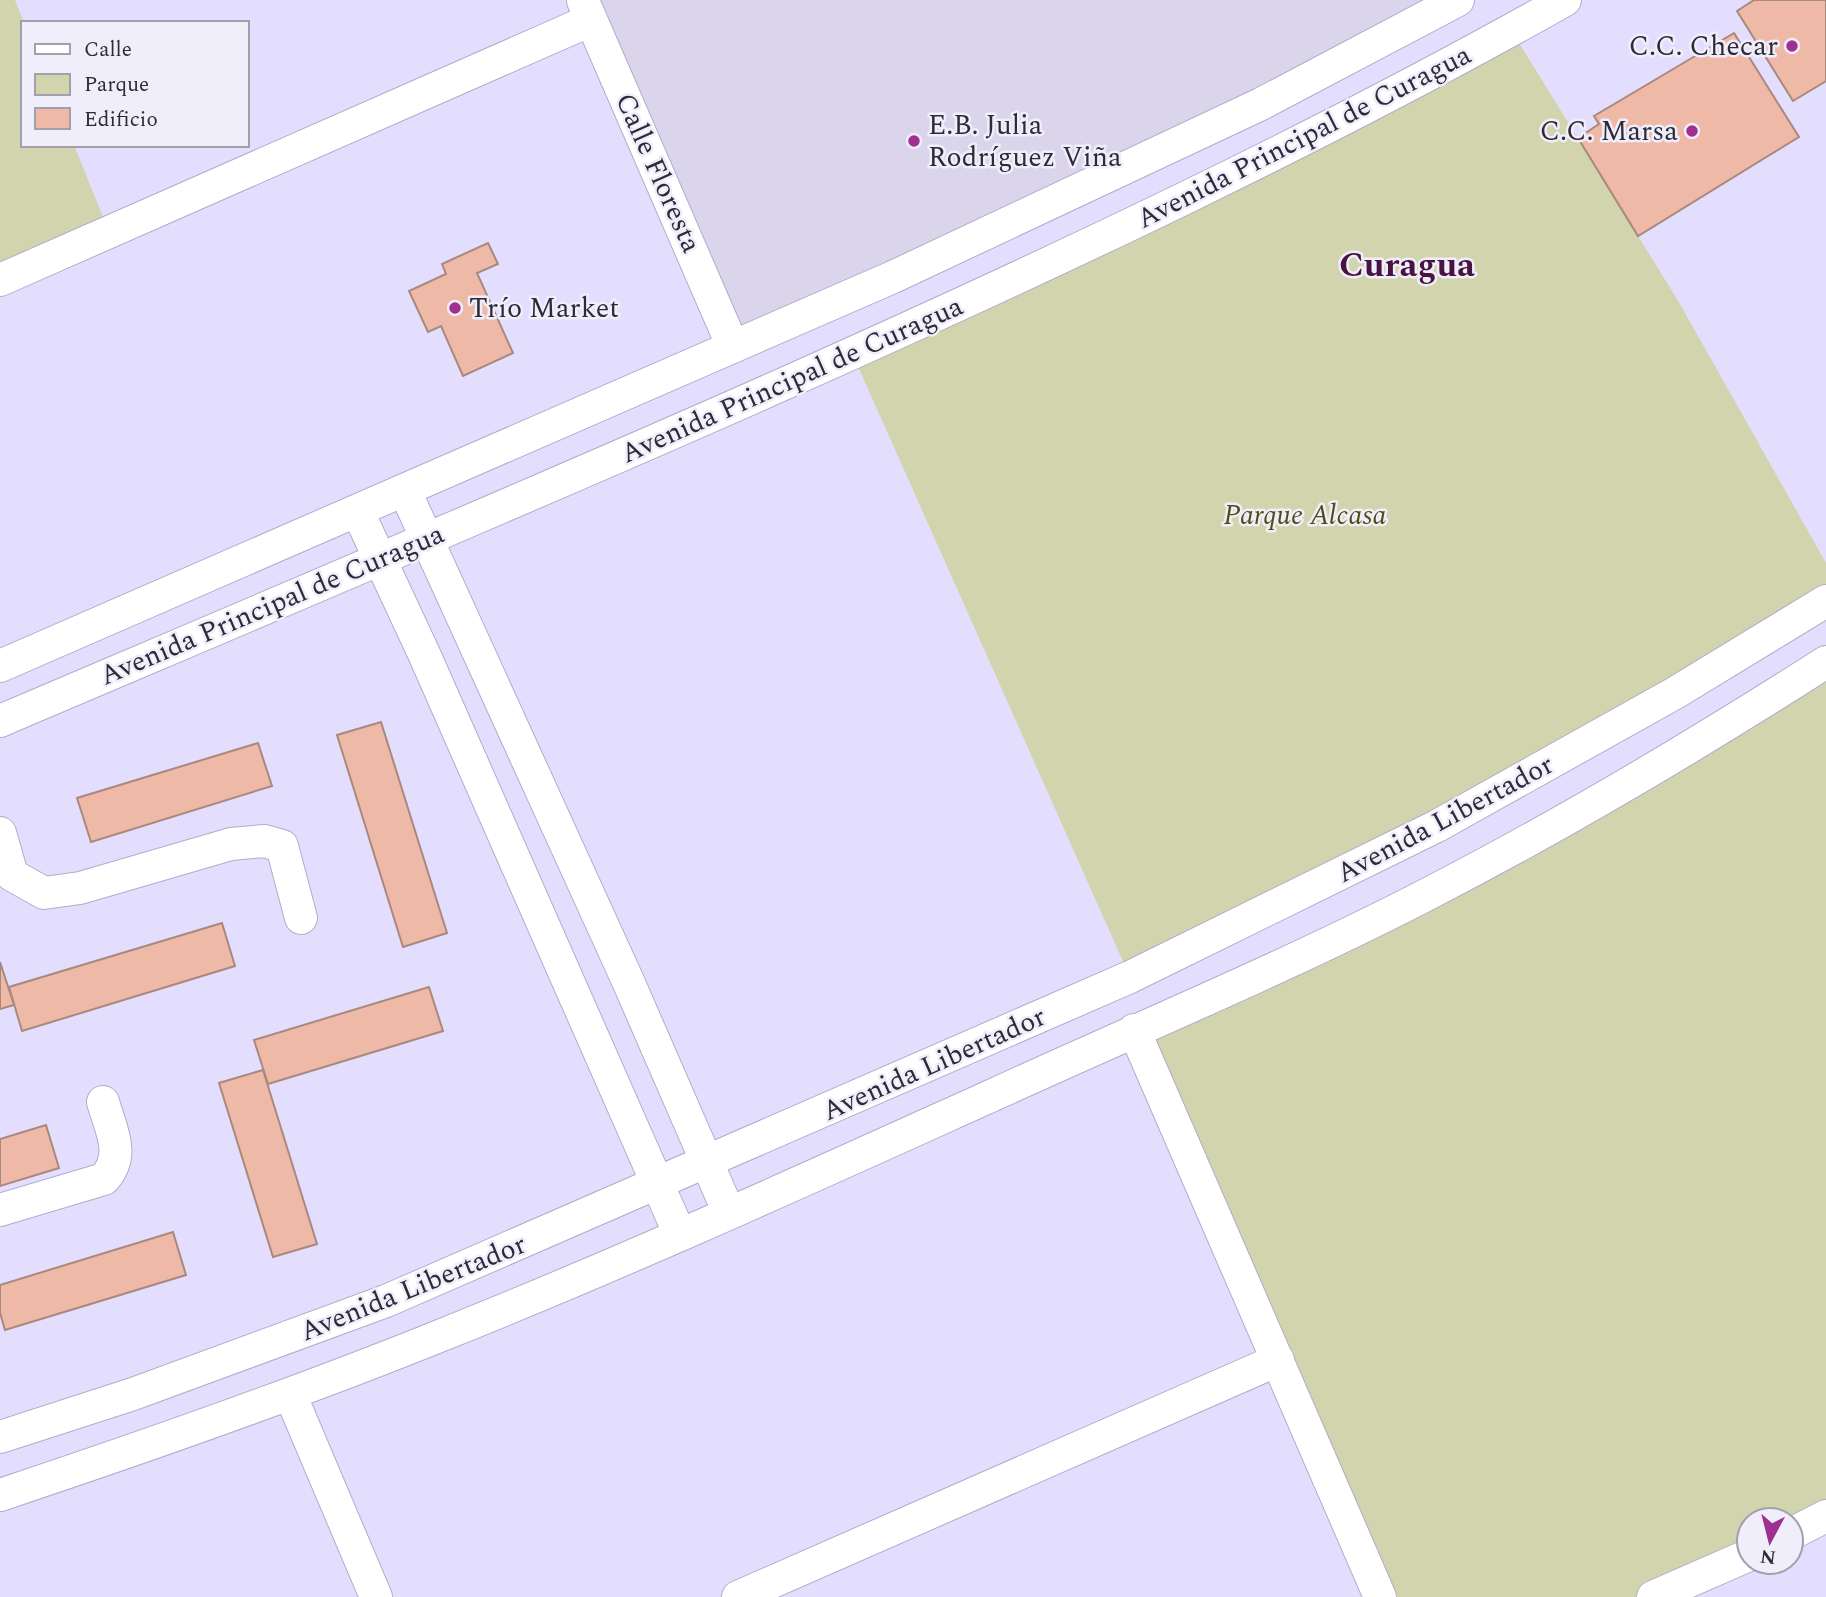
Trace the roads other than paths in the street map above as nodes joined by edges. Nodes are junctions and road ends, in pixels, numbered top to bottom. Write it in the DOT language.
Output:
graph roads {
  1 [pos="1458,0"];
  2 [pos="1565,0"];
  3 [pos="587,10"];
  4 [pos="0,280"];
  5 [pos="733,347"];
  6 [pos="405,491"];
  7 [pos="358,512"];
  8 [pos="427,539"];
  9 [pos="380,559"];
  10 [pos="1823,610"];
  11 [pos="1826,662"];
  12 [pos="0,666"];
  13 [pos="0,721"];
  14 [pos="0,833"];
  15 [pos="301,918"];
  16 [pos="1134,1030"];
  17 [pos="103,1102"];
  18 [pos="708,1162"];
  19 [pos="658,1185"];
  20 [pos="0,1210"];
  21 [pos="729,1213"];
  22 [pos="680,1235"];
  23 [pos="1278,1360"];
  24 [pos="290,1394"];
  25 [pos="0,1437"];
  26 [pos="0,1495"];
  27 [pos="1826,1516"];
  28 [pos="1805,1527"];
  29 [pos="1735,1561"];
  30 [pos="376,1597"];
  31 [pos="738,1597"];
  32 [pos="1380,1597"];
  33 [pos="1653,1597"];
  1 -- 5 [label="street, Avenida Principal de Curagua"];
  2 -- 8 [label="street, Avenida Principal de Curagua"];
  3 -- 4 [label="street"];
  3 -- 5 [label="street, Calle Floresta"];
  5 -- 6 [label="street, Avenida Principal de Curagua"];
  6 -- 7 [label="street, Avenida Principal de Curagua"];
  6 -- 8 [label="street"];
  7 -- 9 [label="street"];
  7 -- 12 [label="street, Avenida Principal de Curagua"];
  8 -- 9 [label="street, Avenida Principal de Curagua"];
  8 -- 18 [label="street"];
  9 -- 13 [label="street, Avenida Principal de Curagua"];
  9 -- 19 [label="street"];
  10 -- 18 [label="street, Avenida Libertador"];
  11 -- 16 [label="street, Avenida Libertador"];
  14 -- 15 [label="street"];
  16 -- 21 [label="street, Avenida Libertador"];
  16 -- 23 [label="street"];
  17 -- 20 [label="street"];
  18 -- 19 [label="street, Avenida Libertador"];
  18 -- 21 [label="street"];
  19 -- 22 [label="street"];
  19 -- 25 [label="street, Avenida Libertador"];
  21 -- 22 [label="street, Avenida Libertador"];
  22 -- 24 [label="street, Avenida Libertador"];
  23 -- 31 [label="street"];
  23 -- 32 [label="street"];
  24 -- 26 [label="street, Avenida Libertador"];
  24 -- 30 [label="street"];
  27 -- 28 [label="street"];
  29 -- 33 [label="street"];
}
